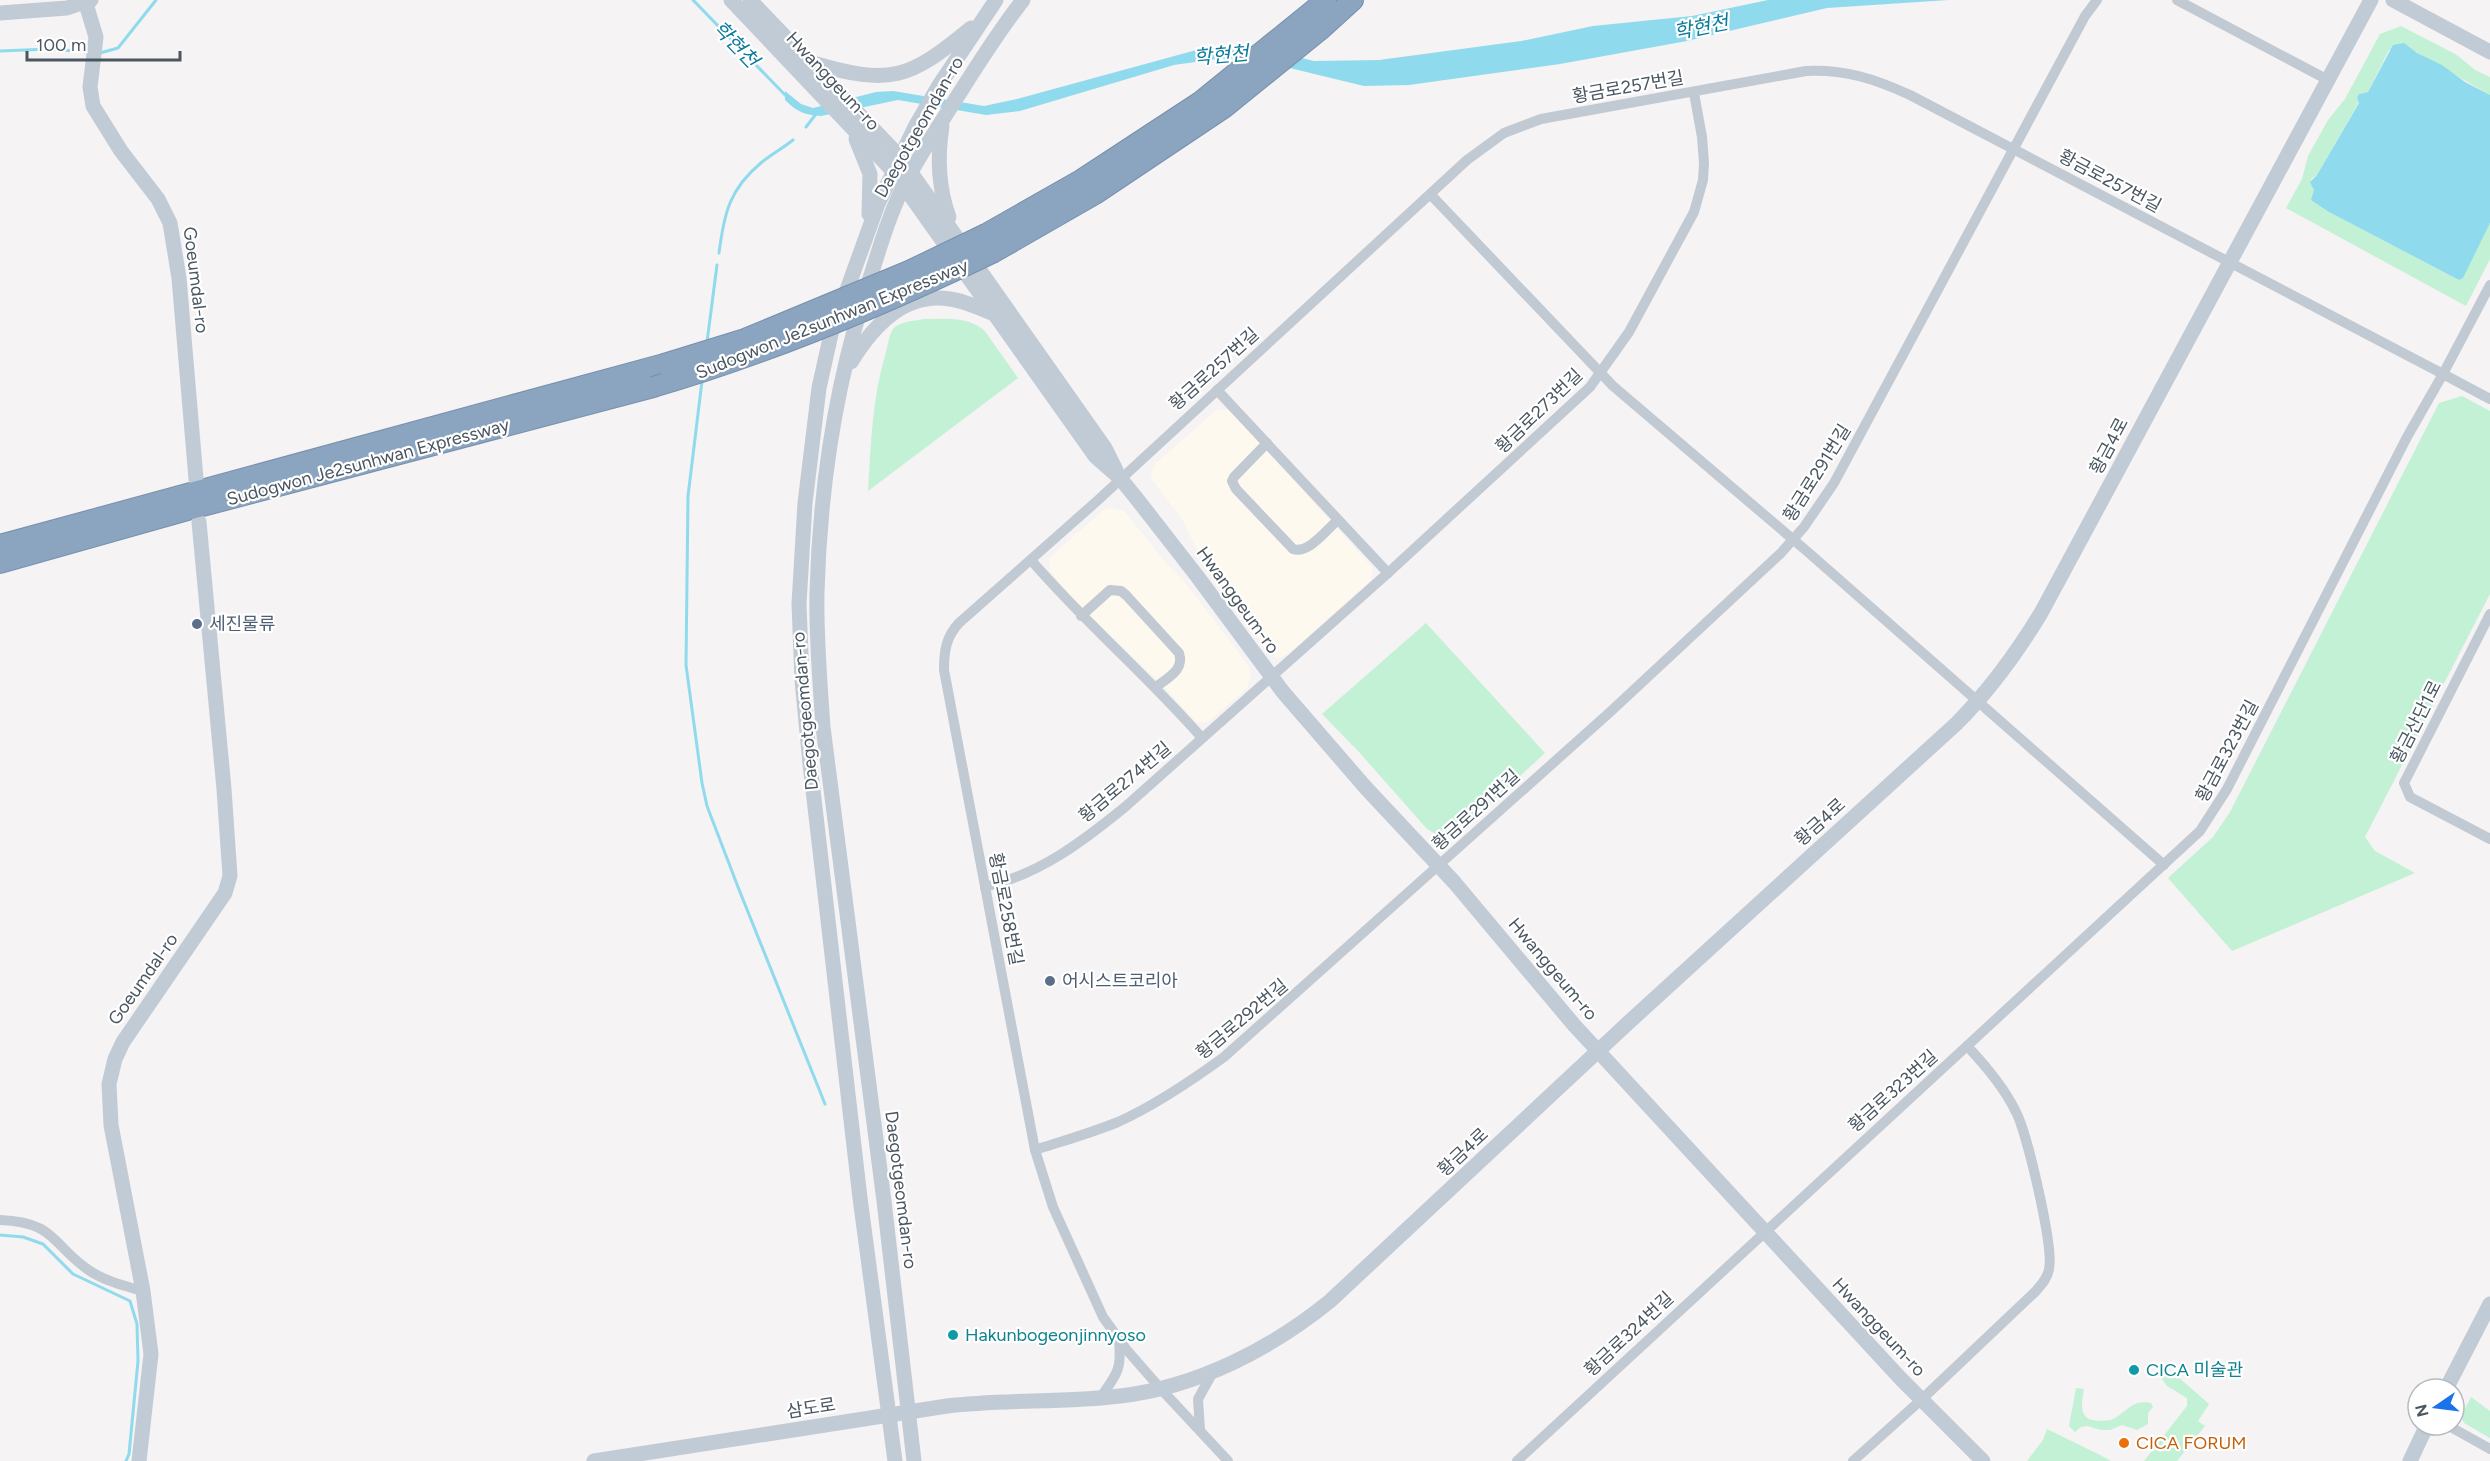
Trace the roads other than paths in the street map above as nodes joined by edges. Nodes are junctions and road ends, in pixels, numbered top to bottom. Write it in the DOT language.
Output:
graph roads {
  1 [pos="730,0"];
  2 [pos="750,0"];
  3 [pos="996,0"];
  4 [pos="1023,0"];
  5 [pos="1326,0"];
  6 [pos="1353,0"];
  7 [pos="2097,0"];
  8 [pos="2178,0"];
  9 [pos="2371,0"];
  10 [pos="2393,0"];
  11 [pos="88,2"];
  12 [pos="0,14"];
  13 [pos="982,18"];
  14 [pos="1313,24"];
  15 [pos="2490,52"];
  16 [pos="810,62"];
  17 [pos="2328,80"];
  18 [pos="1694,93"];
  19 [pos="940,128"];
  20 [pos="857,138"];
  21 [pos="2014,149"];
  22 [pos="900,157"];
  23 [pos="893,171"];
  24 [pos="911,172"];
  25 [pos="904,186"];
  26 [pos="1431,195"];
  27 [pos="867,232"];
  28 [pos="955,234"];
  29 [pos="2229,262"];
  30 [pos="2490,285"];
  31 [pos="994,314"];
  32 [pos="1600,374"];
  33 [pos="2443,374"];
  34 [pos="842,378"];
  35 [pos="1217,390"];
  36 [pos="2490,399"];
  37 [pos="1267,443"];
  38 [pos="1120,478"];
  39 [pos="196,479"];
  40 [pos="1338,520"];
  41 [pos="199,522"];
  42 [pos="1793,540"];
  43 [pos="0,545"];
  44 [pos="1031,560"];
  45 [pos="0,563"];
  46 [pos="1388,573"];
  47 [pos="2490,614"];
  48 [pos="1081,616"];
  49 [pos="1271,678"];
  50 [pos="1156,687"];
  51 [pos="1977,703"];
  52 [pos="1202,738"];
  53 [pos="2490,839"];
  54 [pos="2164,865"];
  55 [pos="1439,866"];
  56 [pos="985,886"];
  57 [pos="1967,1046"];
  58 [pos="1599,1052"];
  59 [pos="1035,1150"];
  60 [pos="0,1220"];
  61 [pos="1764,1232"];
  62 [pos="142,1291"];
  63 [pos="2490,1304"];
  64 [pos="1119,1339"];
  65 [pos="1214,1370"];
  66 [pos="2452,1377"];
  67 [pos="1160,1388"];
  68 [pos="1100,1398"];
  69 [pos="1035,1400"];
  70 [pos="1921,1400"];
  71 [pos="908,1413"];
  72 [pos="889,1415"];
  73 [pos="1200,1430"];
  74 [pos="2466,1436"];
  75 [pos="2421,1437"];
  76 [pos="2490,1449"];
  77 [pos="139,1461"];
  78 [pos="594,1461"];
  79 [pos="895,1461"];
  80 [pos="914,1461"];
  81 [pos="1228,1461"];
  82 [pos="1517,1461"];
  83 [pos="1853,1461"];
  84 [pos="1983,1461"];
  85 [pos="2410,1461"];
  1 -- 20 [label="street, Hwanggeum-ro"];
  2 -- 16 [label="street, Hwanggeum-ro"];
  3 -- 13 [label="street, Daegotgeomdan-ro"];
  4 -- 19 [label="street, Daegotgeomdan-ro"];
  5 -- 14 [label="highway, Sudogwon Je2sunhwan Expressway"];
  6 -- 14 [label="highway, Sudogwon Je2sunhwan Expressway"];
  7 -- 21 [label="street, 황금로291번길"];
  8 -- 17 [label="street"];
  9 -- 17 [label="street, 황금4로"];
  10 -- 15 [label="street"];
  11 -- 12 [label="street"];
  11 -- 39 [label="street, Goeumdal-ro"];
  13 -- 16 [label="street"];
  13 -- 22 [label="street, Daegotgeomdan-ro"];
  14 -- 43 [label="highway, Sudogwon Je2sunhwan Expressway, bridge"];
  14 -- 45 [label="highway, Sudogwon Je2sunhwan Expressway, bridge"];
  16 -- 22 [label="street, Hwanggeum-ro"];
  17 -- 29 [label="street, 황금4로"];
  18 -- 21 [label="street, 황금로257번길"];
  18 -- 26 [label="street, 황금로257번길"];
  18 -- 32 [label="street, 황금로273번길"];
  19 -- 24 [label="street, Daegotgeomdan-ro"];
  19 -- 28 [label="street"];
  20 -- 23 [label="street, Hwanggeum-ro"];
  20 -- 27 [label="street"];
  21 -- 29 [label="street, 황금로257번길"];
  21 -- 42 [label="street, 황금로291번길"];
  22 -- 23 [label="street, Daegotgeomdan-ro"];
  22 -- 24 [label="street, Hwanggeum-ro"];
  23 -- 25 [label="street, Hwanggeum-ro"];
  23 -- 27 [label="street, Daegotgeomdan-ro"];
  24 -- 25 [label="street, Daegotgeomdan-ro"];
  24 -- 28 [label="street, Hwanggeum-ro"];
  25 -- 31 [label="street, Hwanggeum-ro"];
  25 -- 34 [label="street, Daegotgeomdan-ro"];
  26 -- 32 [label="street"];
  26 -- 35 [label="street, 황금로257번길"];
  27 -- 72 [label="street, Daegotgeomdan-ro"];
  28 -- 38 [label="street, Hwanggeum-ro"];
  29 -- 33 [label="street"];
  29 -- 51 [label="street, 황금4로"];
  30 -- 33 [label="street, 황금로323번길"];
  31 -- 34 [label="street"];
  31 -- 38 [label="street, Hwanggeum-ro"];
  32 -- 42 [label="street"];
  32 -- 46 [label="street, 황금로273번길"];
  33 -- 36 [label="street"];
  33 -- 54 [label="street, 황금로323번길"];
  34 -- 71 [label="street, Daegotgeomdan-ro"];
  35 -- 37 [label="street"];
  35 -- 38 [label="street, 황금로257번길"];
  37 -- 40 [label="street"];
  37 -- 40 [label="street"];
  38 -- 44 [label="street, 황금로258번길"];
  38 -- 49 [label="street, Hwanggeum-ro"];
  40 -- 46 [label="street"];
  41 -- 62 [label="street, Goeumdal-ro"];
  42 -- 51 [label="street"];
  42 -- 55 [label="street, 황금로291번길"];
  44 -- 48 [label="street"];
  44 -- 56 [label="street, 황금로258번길"];
  46 -- 49 [label="street, 황금로273번길"];
  47 -- 53 [label="street, 황금산단1로"];
  48 -- 50 [label="street"];
  48 -- 50 [label="street"];
  49 -- 52 [label="street, 황금로274번길"];
  49 -- 55 [label="street, Hwanggeum-ro"];
  50 -- 52 [label="street"];
  51 -- 54 [label="street"];
  51 -- 58 [label="street, 황금4로"];
  52 -- 56 [label="street, 황금로274번길"];
  54 -- 57 [label="street, 황금로323번길"];
  55 -- 58 [label="street, Hwanggeum-ro"];
  55 -- 59 [label="street, 황금로292번길"];
  56 -- 59 [label="street, 황금로258번길"];
  57 -- 61 [label="street, 황금로323번길"];
  57 -- 70 [label="street"];
  58 -- 61 [label="street, Hwanggeum-ro"];
  58 -- 65 [label="street, 황금4로"];
  59 -- 64 [label="street, 황금로258번길"];
  60 -- 62 [label="street"];
  61 -- 70 [label="street, Hwanggeum-ro"];
  61 -- 82 [label="street, 황금로324번길"];
  62 -- 77 [label="street, Goeumdal-ro"];
  63 -- 66 [label="street"];
  64 -- 67 [label="street, 황금로258번길"];
  64 -- 68 [label="street"];
  65 -- 67 [label="street, 황금4로"];
  65 -- 73 [label="street"];
  67 -- 68 [label="street, 황금4로"];
  67 -- 73 [label="street"];
  68 -- 69 [label="street, 황금4로"];
  69 -- 71 [label="street, 삼도로"];
  70 -- 83 [label="street"];
  70 -- 84 [label="street, Hwanggeum-ro"];
  71 -- 72 [label="street, 삼도로"];
  71 -- 80 [label="street, Daegotgeomdan-ro"];
  72 -- 78 [label="street, 삼도로"];
  72 -- 79 [label="street, Daegotgeomdan-ro"];
  73 -- 81 [label="street"];
  74 -- 76 [label="street"];
  75 -- 85 [label="street"];
}
